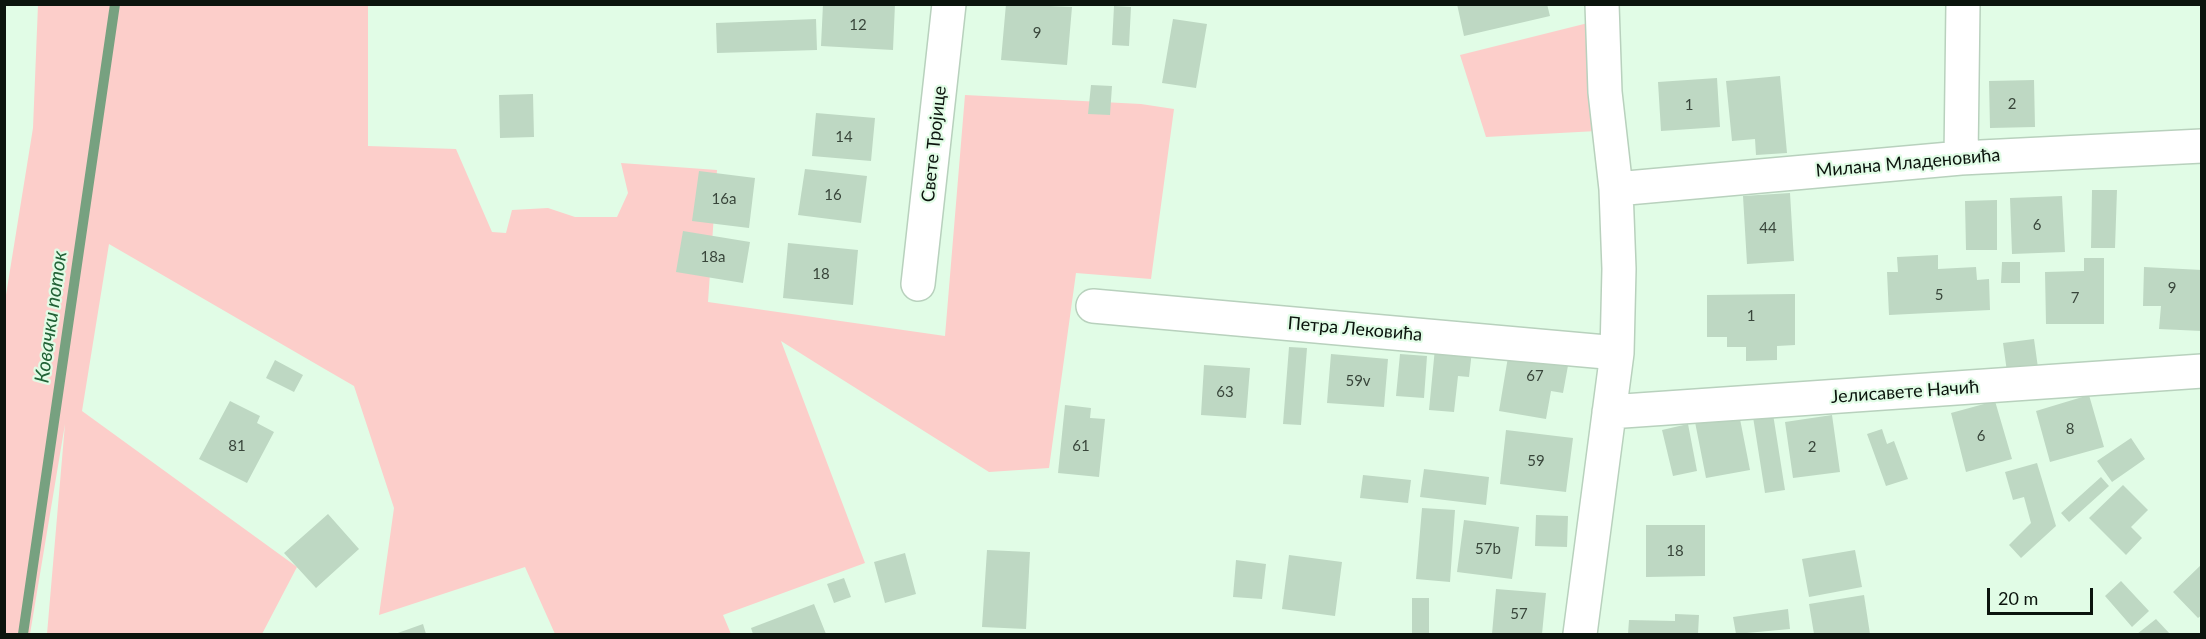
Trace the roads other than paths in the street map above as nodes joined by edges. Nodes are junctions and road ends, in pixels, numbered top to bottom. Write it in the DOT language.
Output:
graph roads {
  1 [pos="949,4"];
  2 [pos="1602,4"];
  3 [pos="1963,4"];
  4 [pos="2202,146"];
  5 [pos="1961,158"];
  6 [pos="1616,189"];
  7 [pos="918,284"];
  8 [pos="1092,306"];
  9 [pos="1617,353"];
  10 [pos="2202,371"];
  11 [pos="1609,412"];
  12 [pos="1580,634"];
  1 -- 7 [label="street, Свете Тројице"];
  2 -- 6 [label="street"];
  3 -- 5 [label="street"];
  4 -- 5 [label="street, Милана Младеновића"];
  5 -- 6 [label="street, Милана Младеновића"];
  6 -- 9 [label="street"];
  8 -- 9 [label="street, Петра Лековића"];
  9 -- 11 [label="street"];
  10 -- 11 [label="street, Јелисавете Начић"];
  11 -- 12 [label="street"];
}
